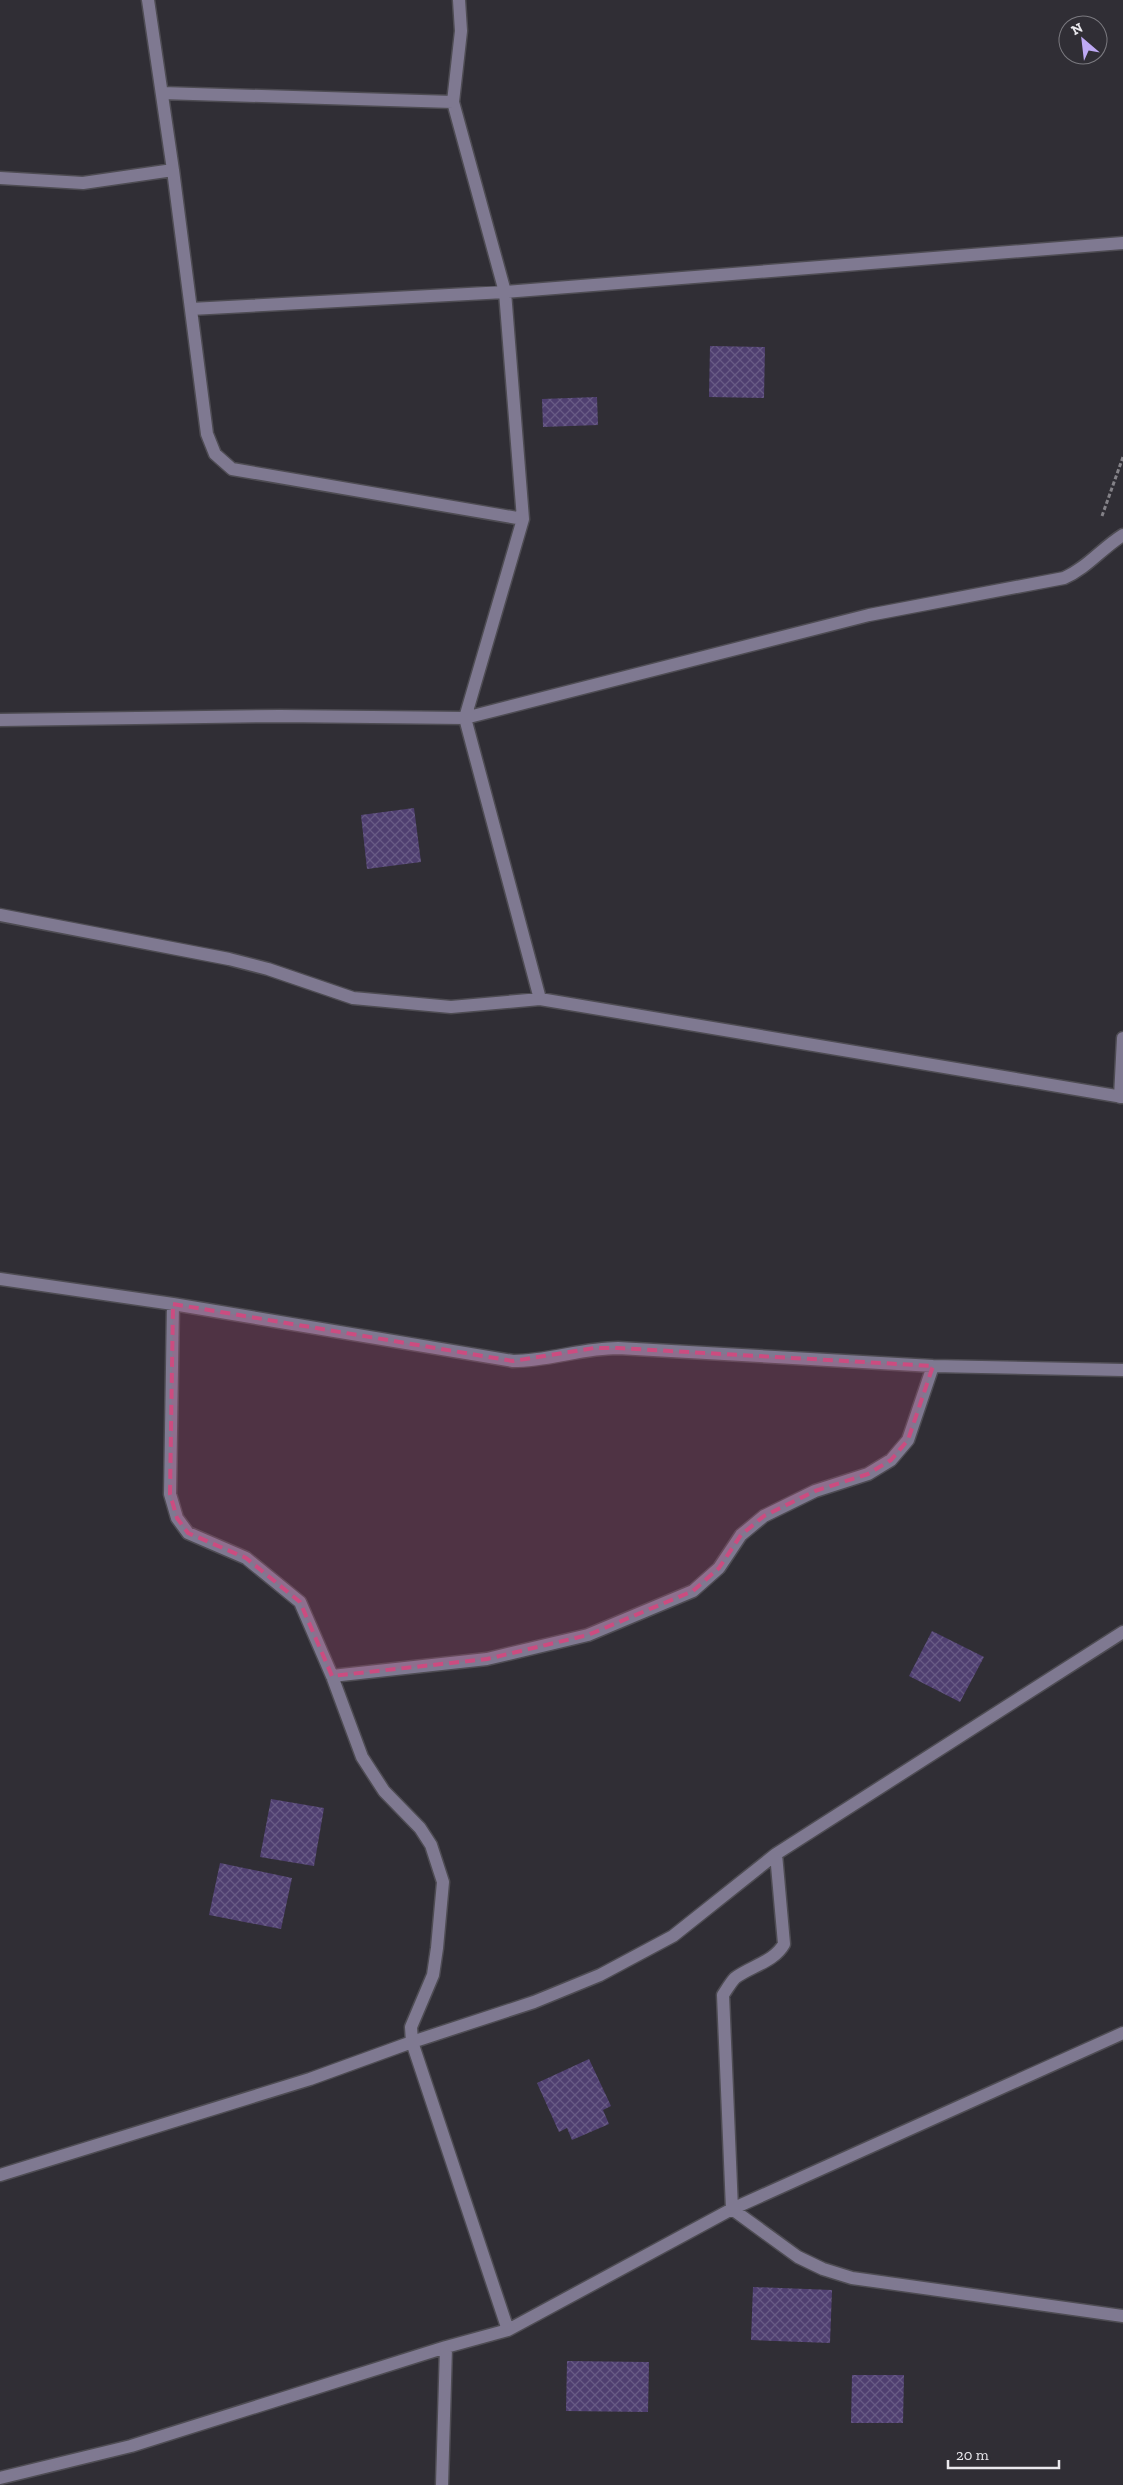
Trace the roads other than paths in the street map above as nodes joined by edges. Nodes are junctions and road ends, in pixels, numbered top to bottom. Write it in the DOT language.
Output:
graph roads {
  1 [pos="148,0"];
  2 [pos="459,0"];
  3 [pos="162,93"];
  4 [pos="453,102"];
  5 [pos="173,170"];
  6 [pos="0,178"];
  7 [pos="1123,243"];
  8 [pos="505,292"];
  9 [pos="191,309"];
  10 [pos="523,519"];
  11 [pos="1123,534"];
  12 [pos="465,718"];
  13 [pos="0,720"];
  14 [pos="0,915"];
  15 [pos="540,999"];
  16 [pos="1123,1038"];
  17 [pos="1121,1097"];
  18 [pos="0,1278"];
  19 [pos="173,1304"];
  20 [pos="933,1366"];
  21 [pos="1123,1370"];
  22 [pos="1123,1632"];
  23 [pos="332,1676"];
  24 [pos="776,1854"];
  25 [pos="1123,2033"];
  26 [pos="412,2042"];
  27 [pos="0,2175"];
  28 [pos="732,2209"];
  29 [pos="1123,2316"];
  30 [pos="508,2330"];
  31 [pos="446,2347"];
  32 [pos="0,2478"];
  33 [pos="442,2485"];
  1 -- 3 [label="street"];
  2 -- 4 [label="street"];
  3 -- 4 [label="street"];
  3 -- 5 [label="street"];
  4 -- 8 [label="street"];
  5 -- 6 [label="street"];
  5 -- 9 [label="street"];
  7 -- 8 [label="street"];
  8 -- 9 [label="street"];
  8 -- 10 [label="street"];
  9 -- 10 [label="street"];
  10 -- 12 [label="street"];
  11 -- 12 [label="street"];
  12 -- 13 [label="street"];
  12 -- 15 [label="street"];
  14 -- 15 [label="street"];
  15 -- 17 [label="street"];
  16 -- 17 [label="street"];
  18 -- 19 [label="street"];
  19 -- 20 [label="street"];
  19 -- 23 [label="street"];
  20 -- 21 [label="street"];
  20 -- 23 [label="street"];
  22 -- 24 [label="street"];
  23 -- 26 [label="street"];
  24 -- 26 [label="street"];
  24 -- 28 [label="street"];
  25 -- 28 [label="street"];
  26 -- 27 [label="street"];
  26 -- 30 [label="street"];
  28 -- 29 [label="street"];
  28 -- 30 [label="street"];
  30 -- 31 [label="street"];
  31 -- 32 [label="street"];
  31 -- 33 [label="street"];
}
